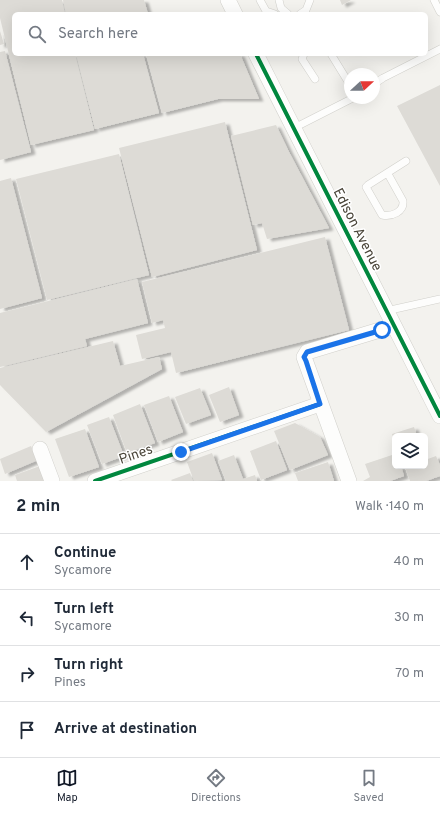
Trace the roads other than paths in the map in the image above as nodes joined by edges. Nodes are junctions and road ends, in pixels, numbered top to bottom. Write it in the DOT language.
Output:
graph roads {
  1 [pos="228,0"];
  2 [pos="260,0"];
  3 [pos="278,0"];
  4 [pos="310,0"];
  5 [pos="434,0"];
  6 [pos="234,12"];
  7 [pos="269,12"];
  8 [pos="284,12"];
  9 [pos="305,12"];
  10 [pos="440,12"];
  11 [pos="440,49"];
  12 [pos="428,55"];
  13 [pos="257,56"];
  14 [pos="303,56"];
  15 [pos="332,56"];
  16 [pos="427,56"];
  17 [pos="344,75"];
  18 [pos="314,80"];
  19 [pos="380,81"];
  20 [pos="344,103"];
  21 [pos="294,128"];
  22 [pos="406,161"];
  23 [pos="388,174"];
  24 [pos="440,299"];
  25 [pos="386,311"];
  26 [pos="394,326"];
  27 [pos="320,404"];
  28 [pos="439,412"];
  29 [pos="40,449"];
  30 [pos="52,481"];
  31 [pos="94,481"];
  32 [pos="349,481"];
  1 -- 6 [label="street"];
  2 -- 7 [label="lane"];
  3 -- 8 [label="lane"];
  4 -- 9 [label="lane"];
  5 -- 10 [label="lane"];
  11 -- 12 [label="lane"];
  13 -- 21 [label="street, Edison Avenue"];
  14 -- 18 [label="lane"];
  15 -- 17 [label="lane"];
  16 -- 19 [label="lane"];
  20 -- 21 [label="lane"];
  21 -- 25 [label="street, Edison Avenue"];
  22 -- 23 [label="lane"];
  23 -- 23 [label="lane"];
  24 -- 25 [label="lane"];
  25 -- 26 [label="street, Edison Avenue"];
  26 -- 27 [label="street"];
  26 -- 28 [label="street, Edison Avenue"];
  27 -- 31 [label="street, Pines"];
  27 -- 32 [label="street"];
  29 -- 30 [label="street"];
}
